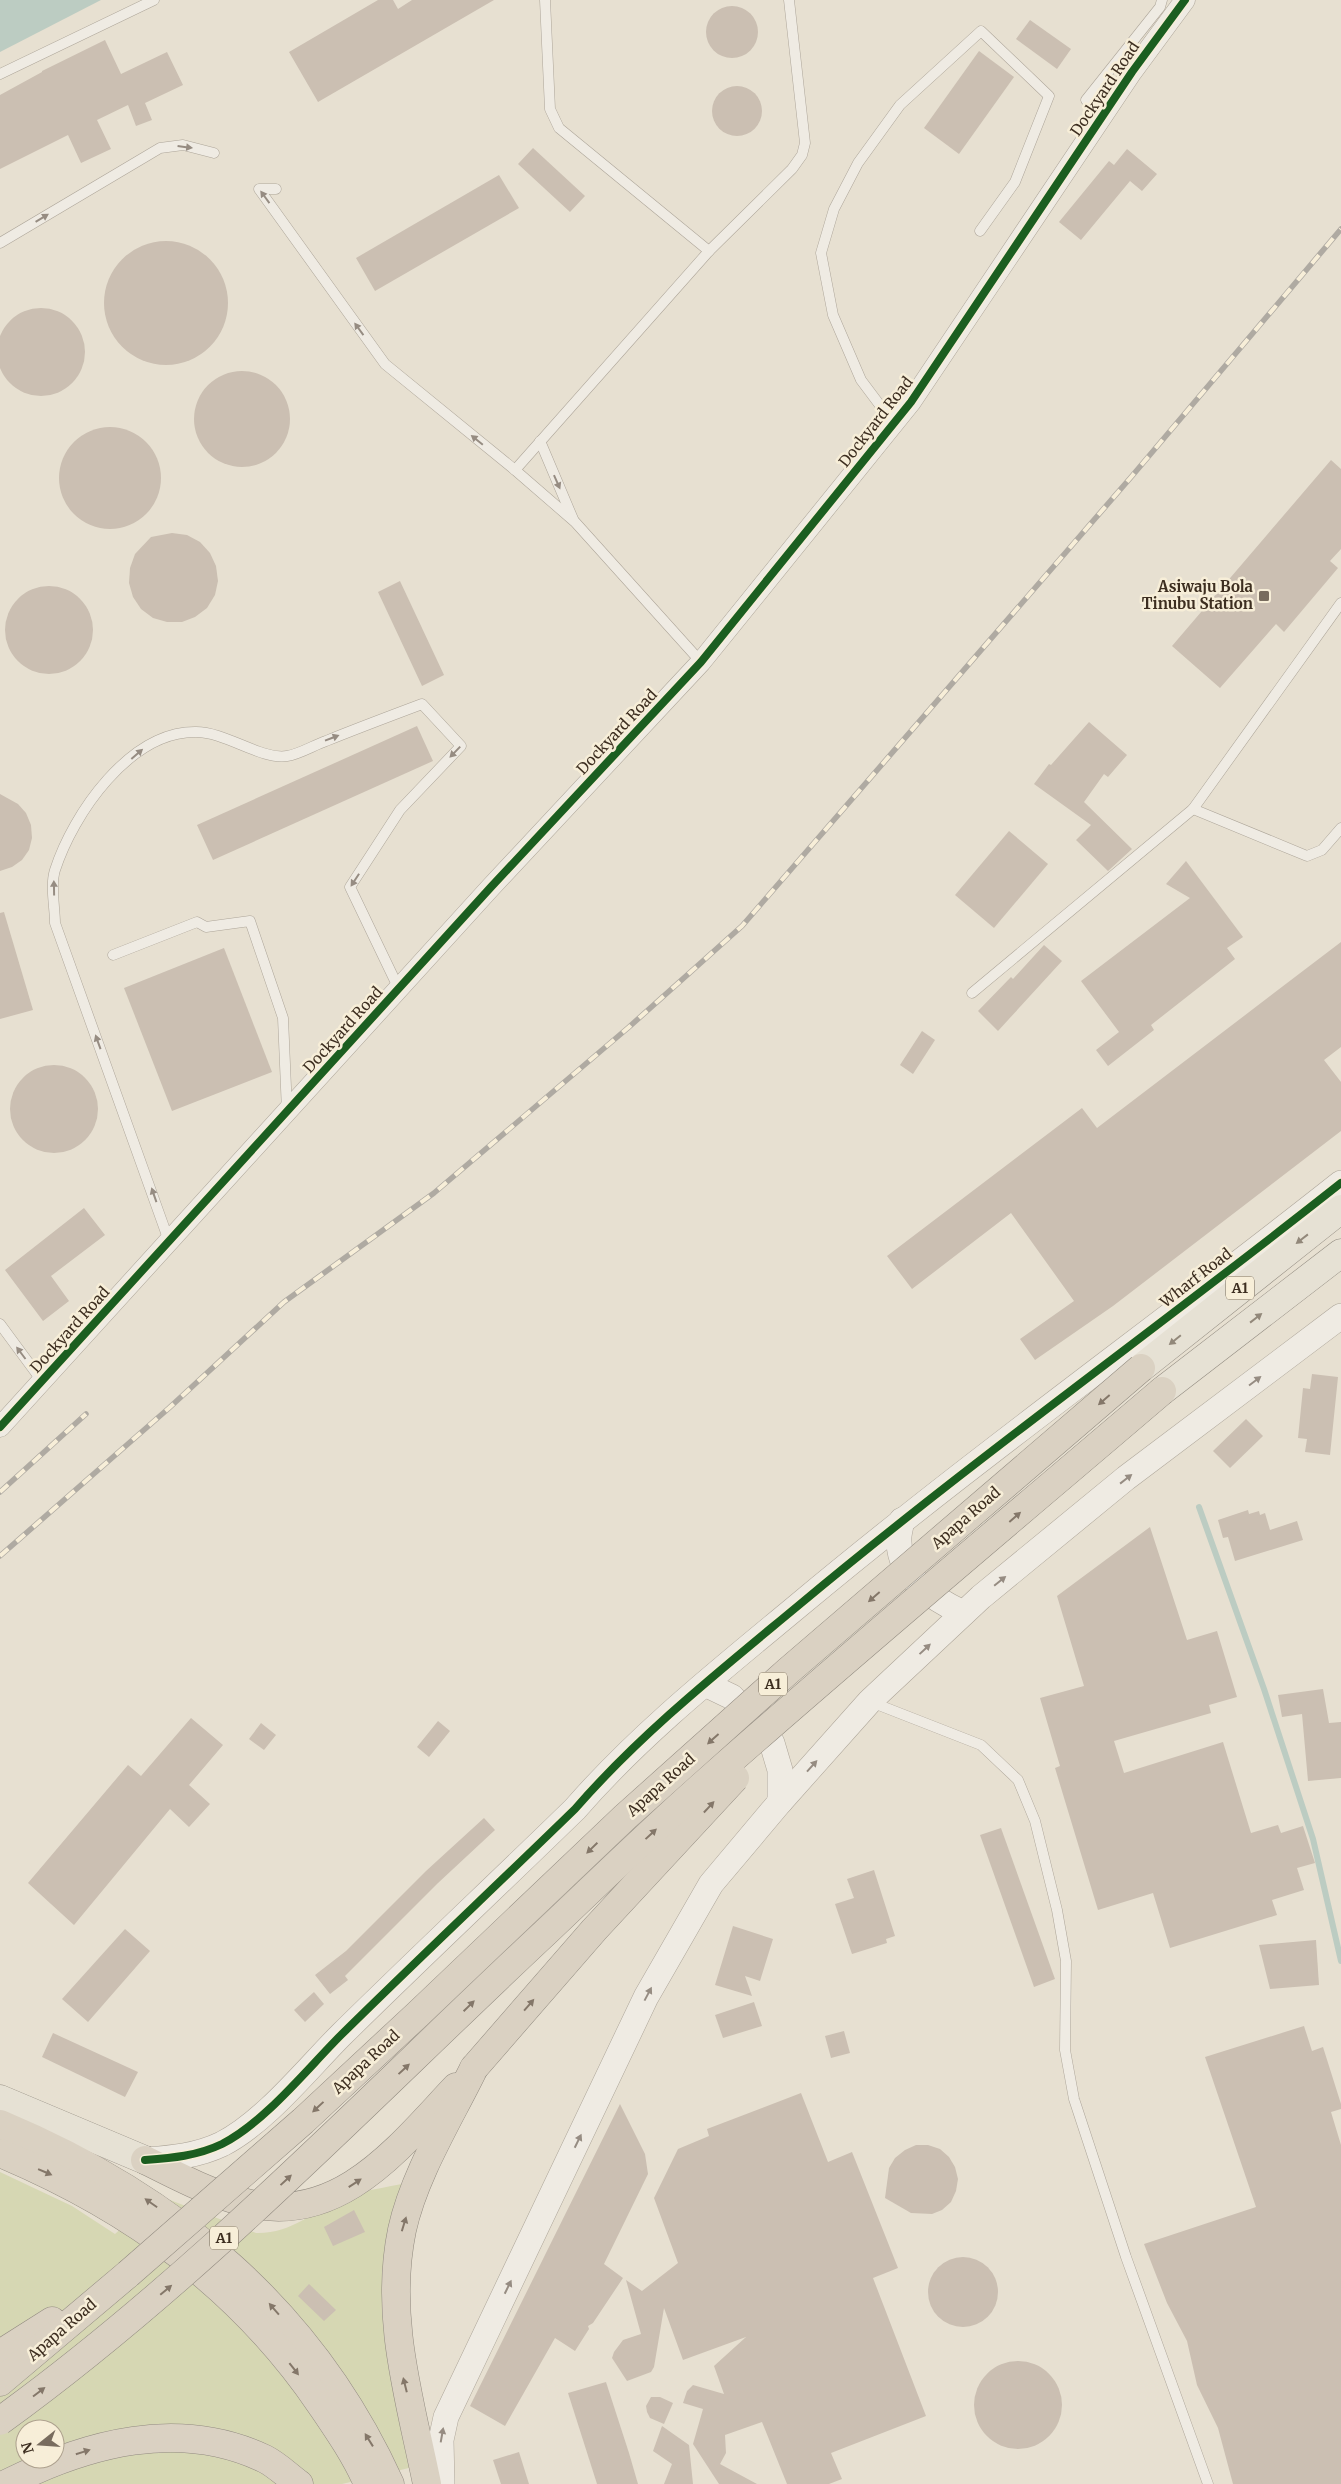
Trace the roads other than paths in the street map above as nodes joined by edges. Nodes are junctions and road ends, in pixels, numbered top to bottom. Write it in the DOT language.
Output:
graph roads {
  1 [pos="154,0"];
  2 [pos="544,0"];
  3 [pos="789,0"];
  4 [pos="1162,0"];
  5 [pos="1185,0"];
  6 [pos="0,74"];
  7 [pos="1086,100"];
  8 [pos="214,153"];
  9 [pos="276,189"];
  10 [pos="980,231"];
  11 [pos="0,243"];
  12 [pos="709,251"];
  13 [pos="894,424"];
  14 [pos="540,441"];
  15 [pos="515,470"];
  16 [pos="575,522"];
  17 [pos="1341,602"];
  18 [pos="701,662"];
  19 [pos="1193,809"];
  20 [pos="1341,828"];
  21 [pos="113,955"];
  22 [pos="399,989"];
  23 [pos="972,993"];
  24 [pos="287,1112"];
  25 [pos="1341,1183"];
  26 [pos="1341,1209"];
  27 [pos="170,1241"];
  28 [pos="1341,1253"];
  29 [pos="1341,1316"];
  30 [pos="0,1324"];
  31 [pos="1141,1368"];
  32 [pos="42,1381"];
  33 [pos="1162,1391"];
  34 [pos="0,1427"];
  35 [pos="902,1520"];
  36 [pos="963,1613"];
  37 [pos="831,1674"];
  38 [pos="705,1684"];
  39 [pos="870,1701"];
  40 [pos="780,1802"];
  41 [pos="474,2068"];
  42 [pos="0,2100"];
  43 [pos="0,2124"];
  44 [pos="0,2153"];
  45 [pos="145,2160"];
  46 [pos="128,2274"];
  47 [pos="0,2354"];
  48 [pos="0,2382"];
  49 [pos="0,2421"];
  50 [pos="6,2484"];
  51 [pos="299,2484"];
  52 [pos="368,2484"];
  53 [pos="390,2484"];
  54 [pos="427,2484"];
  55 [pos="442,2484"];
  56 [pos="1208,2484"];
  1 -- 6 [label="lane"];
  2 -- 12 [label="lane"];
  3 -- 12 [label="lane"];
  4 -- 7 [label="lane"];
  5 -- 13 [label="street, Dockyard Road"];
  11 -- 8 [label="lane, one-way"];
  15 -- 9 [label="lane, one-way"];
  10 -- 13 [label="lane"];
  12 -- 14 [label="lane"];
  13 -- 18 [label="street, Dockyard Road"];
  14 -- 15 [label="lane"];
  14 -- 16 [label="lane, one-way"];
  15 -- 16 [label="lane"];
  16 -- 18 [label="lane"];
  17 -- 19 [label="lane"];
  18 -- 22 [label="street, Dockyard Road"];
  19 -- 20 [label="lane"];
  19 -- 23 [label="lane"];
  21 -- 24 [label="lane"];
  22 -- 24 [label="street, Dockyard Road"];
  27 -- 22 [label="lane, one-way"];
  24 -- 27 [label="street, Dockyard Road"];
  25 -- 35 [label="street, Wharf Road"];
  26 -- 31 [label="main road, Apapa Road / A1, one-way"];
  27 -- 32 [label="street, Dockyard Road"];
  33 -- 28 [label="main road, Apapa Road / A1, one-way"];
  36 -- 29 [label="street, one-way"];
  32 -- 30 [label="lane, one-way"];
  31 -- 46 [label="highway, Apapa Road / A1, one-way, bridge"];
  32 -- 34 [label="street, Dockyard Road"];
  37 -- 33 [label="highway, Apapa Road / A1, one-way, bridge"];
  35 -- 36 [label="street"];
  35 -- 38 [label="street, Wharf Road"];
  39 -- 36 [label="street, one-way"];
  41 -- 37 [label="highway, one-way, bridge"];
  49 -- 37 [label="highway, Apapa Road / A1, one-way, bridge"];
  38 -- 40 [label="street"];
  38 -- 45 [label="street, Wharf Road"];
  40 -- 39 [label="street, one-way"];
  39 -- 56 [label="lane"];
  55 -- 40 [label="street, one-way"];
  45 -- 41 [label="highway, one-way"];
  54 -- 41 [label="highway, one-way"];
  42 -- 45 [label="main road"];
  53 -- 43 [label="highway, one-way"];
  44 -- 52 [label="highway, one-way"];
  46 -- 47 [label="highway"];
  46 -- 48 [label="highway, Apapa Road / A1"];
  50 -- 51 [label="highway, one-way"];
}
